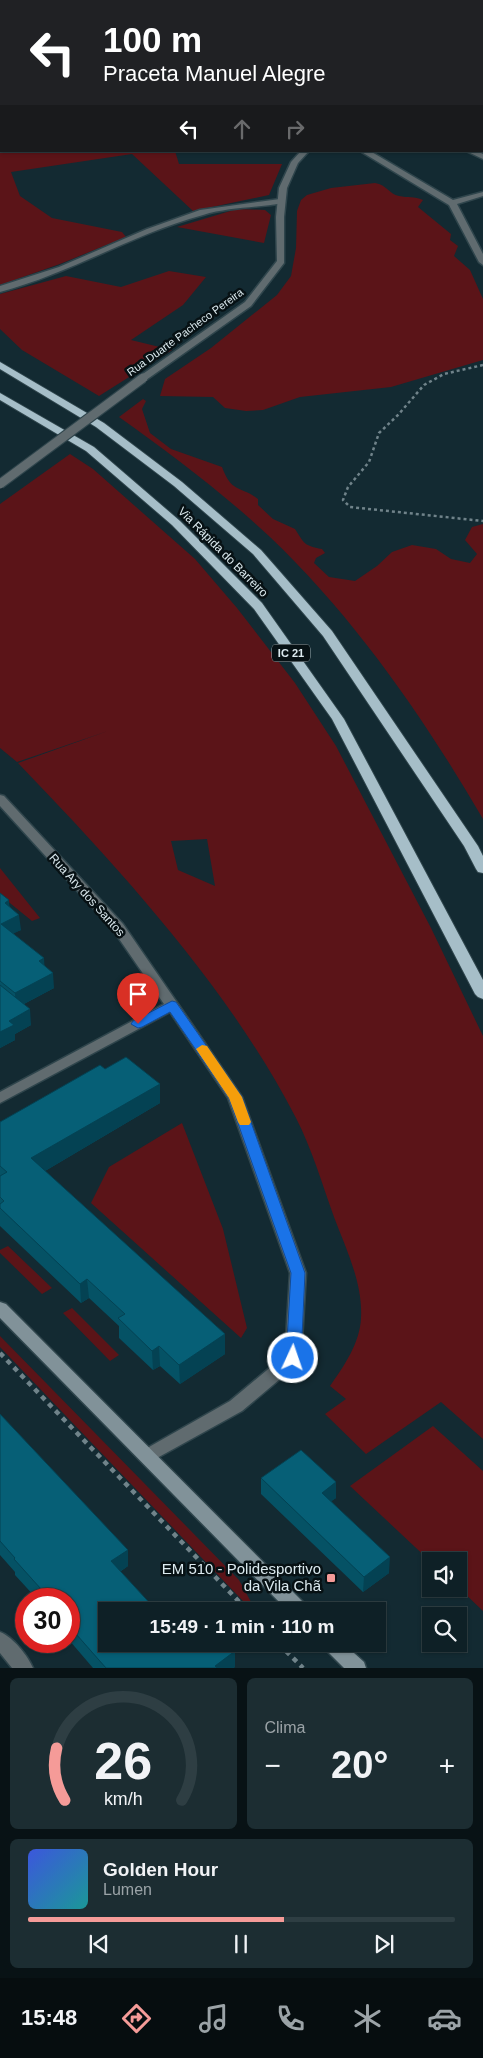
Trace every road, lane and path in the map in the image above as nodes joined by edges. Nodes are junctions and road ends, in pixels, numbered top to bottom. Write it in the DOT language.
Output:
graph roads {
  1 [pos="305,152"];
  2 [pos="366,152"];
  3 [pos="483,194"];
  4 [pos="280,201"];
  5 [pos="452,203"];
  6 [pos="483,262"];
  7 [pos="0,289"];
  8 [pos="0,365"];
  9 [pos="483,365"];
  10 [pos="0,396"];
  11 [pos="0,484"];
  12 [pos="483,521"];
  13 [pos="0,799"];
  14 [pos="483,869"];
  15 [pos="483,994"];
  16 [pos="172,1005"];
  17 [pos="0,1098"];
  18 [pos="0,1308"];
  19 [pos="0,1353"];
  20 [pos="148,1456"];
  21 [pos="239,1602"];
  22 [pos="291,1602"];
  23 [pos="0,1640"];
  24 [pos="287,1652"];
  25 [pos="340,1652"];
  26 [pos="24,1668"];
  27 [pos="303,1668"];
  28 [pos="357,1668"];
  1 -- 4 [label="street, Rua Duarte Pacheco Pereira"];
  2 -- 5 [label="street"];
  3 -- 5 [label="street"];
  4 -- 7 [label="street"];
  4 -- 11 [label="street, Rua Duarte Pacheco Pereira, bridge"];
  5 -- 6 [label="street"];
  8 -- 14 [label="highway, Via Rápida do Barreiro"];
  9 -- 12 [label="path"];
  10 -- 15 [label="highway, Via Rápida do Barreiro / IC 21"];
  13 -- 16 [label="street, Rua Ary dos Santos"];
  16 -- 17 [label="street"];
  16 -- 20 [label="street, Rua Ary dos Santos"];
  18 -- 20 [label="main road"];
  19 -- 21 [label="path"];
  20 -- 22 [label="main road"];
  23 -- 26 [label="street"];
  24 -- 27 [label="path"];
  25 -- 28 [label="main road"];
}
